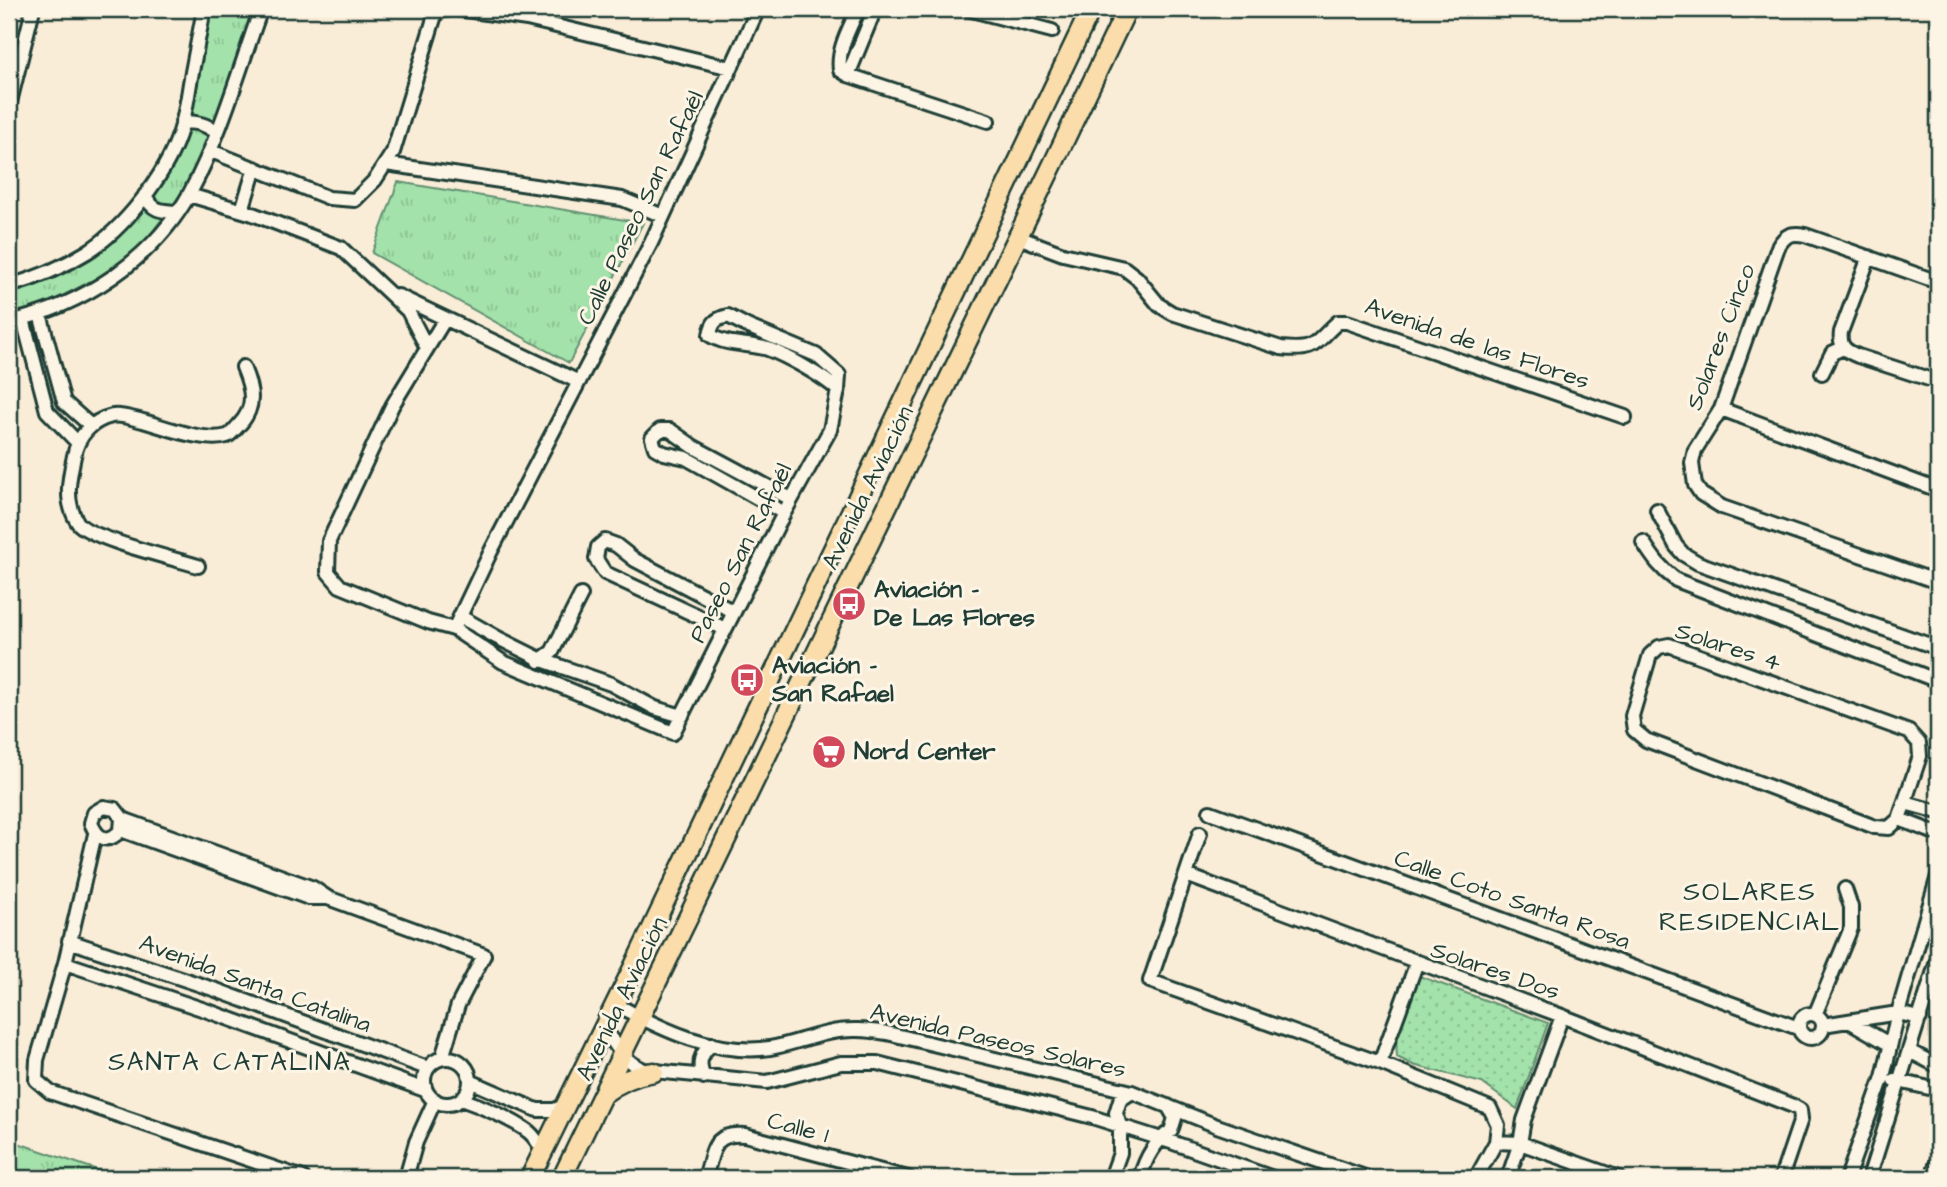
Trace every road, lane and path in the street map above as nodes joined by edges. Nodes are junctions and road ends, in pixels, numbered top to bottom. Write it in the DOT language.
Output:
graph roads {
  1 [pos="33,9"];
  2 [pos="204,9"];
  3 [pos="261,9"];
  4 [pos="450,9"];
  5 [pos="458,9"];
  6 [pos="758,9"];
  7 [pos="858,9"];
  8 [pos="875,9"];
  9 [pos="968,9"];
  10 [pos="1091,9"];
  11 [pos="1126,9"];
  12 [pos="1052,31"];
  13 [pos="731,68"];
  14 [pos="848,75"];
  15 [pos="9,106"];
  16 [pos="988,121"];
  17 [pos="182,122"];
  18 [pos="217,133"];
  19 [pos="211,150"];
  20 [pos="386,164"];
  21 [pos="255,168"];
  22 [pos="145,195"];
  23 [pos="189,195"];
  24 [pos="242,210"];
  25 [pos="177,212"];
  26 [pos="663,216"];
  27 [pos="1018,237"];
  28 [pos="1869,257"];
  29 [pos="1938,282"];
  30 [pos="9,286"];
  31 [pos="385,290"];
  32 [pos="40,314"];
  33 [pos="445,318"];
  34 [pos="23,319"];
  35 [pos="9,322"];
  36 [pos="428,348"];
  37 [pos="1843,348"];
  38 [pos="243,367"];
  39 [pos="1822,373"];
  40 [pos="579,382"];
  41 [pos="1938,383"];
  42 [pos="838,390"];
  43 [pos="1721,409"];
  44 [pos="1625,418"];
  45 [pos="91,426"];
  46 [pos="77,442"];
  47 [pos="1938,490"];
  48 [pos="791,499"];
  49 [pos="1657,510"];
  50 [pos="784,513"];
  51 [pos="1643,542"];
  52 [pos="198,566"];
  53 [pos="1938,582"];
  54 [pos="1762,586"];
  55 [pos="581,595"];
  56 [pos="1751,609"];
  57 [pos="734,612"];
  58 [pos="461,617"];
  59 [pos="454,629"];
  60 [pos="725,629"];
  61 [pos="510,644"];
  62 [pos="1938,648"];
  63 [pos="542,660"];
  64 [pos="503,662"];
  65 [pos="1938,665"];
  66 [pos="523,670"];
  67 [pos="1938,680"];
  68 [pos="681,716"];
  69 [pos="1905,803"];
  70 [pos="1210,812"];
  71 [pos="1938,812"];
  72 [pos="1899,819"];
  73 [pos="122,824"];
  74 [pos="1200,833"];
  75 [pos="95,834"];
  76 [pos="1938,834"];
  77 [pos="1186,875"];
  78 [pos="1938,876"];
  79 [pos="1845,889"];
  80 [pos="69,941"];
  81 [pos="1938,958"];
  82 [pos="1417,962"];
  83 [pos="65,963"];
  84 [pos="216,990"];
  85 [pos="615,1004"];
  86 [pos="208,1011"];
  87 [pos="1898,1013"];
  88 [pos="1562,1016"];
  89 [pos="641,1018"];
  90 [pos="1920,1018"];
  91 [pos="1819,1020"];
  92 [pos="1849,1021"];
  93 [pos="604,1027"];
  94 [pos="1798,1028"];
  95 [pos="712,1044"];
  96 [pos="1889,1044"];
  97 [pos="1909,1051"];
  98 [pos="622,1056"];
  99 [pos="442,1058"];
  100 [pos="1380,1063"];
  101 [pos="1938,1066"];
  102 [pos="427,1068"];
  103 [pos="654,1072"];
  104 [pos="704,1077"];
  105 [pos="1883,1077"];
  106 [pos="470,1081"];
  107 [pos="1900,1081"];
  108 [pos="425,1090"];
  109 [pos="1938,1090"];
  110 [pos="1132,1092"];
  111 [pos="603,1094"];
  112 [pos="461,1099"];
  113 [pos="435,1100"];
  114 [pos="564,1106"];
  115 [pos="1168,1106"];
  116 [pos="1120,1126"];
  117 [pos="1160,1138"];
  118 [pos="1496,1142"];
  119 [pos="1520,1143"];
  120 [pos="543,1151"];
  121 [pos="1938,1159"];
  122 [pos="303,1178"];
  123 [pos="406,1178"];
  124 [pos="530,1178"];
  125 [pos="562,1178"];
  126 [pos="705,1178"];
  127 [pos="908,1178"];
  128 [pos="1111,1178"];
  129 [pos="1140,1178"];
  130 [pos="1273,1178"];
  131 [pos="1368,1178"];
  132 [pos="1476,1178"];
  133 [pos="1508,1178"];
  134 [pos="1619,1178"];
  135 [pos="1781,1178"];
  136 [pos="1847,1178"];
  137 [pos="1869,1178"];
  138 [pos="1932,1178"];
  1 -- 15 [label="street"];
  2 -- 17 [label="street"];
  3 -- 18 [label="street"];
  4 -- 20 [label="street"];
  5 -- 13 [label="street, Calle Paseo San Rafaél"];
  6 -- 13 [label="street"];
  7 -- 14 [label="street"];
  8 -- 14 [label="street"];
  9 -- 12 [label="street"];
  10 -- 85 [label="main road, Avenida Aviación"];
  11 -- 27 [label="main road, Avenida Aviación"];
  13 -- 26 [label="street, Calle Paseo San Rafaél"];
  14 -- 16 [label="street"];
  17 -- 18 [label="street"];
  17 -- 22 [label="street"];
  18 -- 19 [label="street"];
  19 -- 21 [label="street"];
  19 -- 23 [label="street"];
  20 -- 21 [label="street"];
  20 -- 26 [label="street"];
  21 -- 24 [label="street"];
  22 -- 25 [label="street"];
  22 -- 30 [label="street"];
  23 -- 24 [label="street"];
  23 -- 25 [label="street"];
  24 -- 31 [label="street"];
  25 -- 32 [label="street"];
  26 -- 40 [label="street, Calle Paseo San Rafaél"];
  27 -- 44 [label="street, Avenida de las Flores"];
  27 -- 89 [label="main road, Avenida Aviación"];
  28 -- 29 [label="street, Solares Cinco"];
  28 -- 37 [label="street"];
  28 -- 43 [label="street, Solares Cinco"];
  31 -- 33 [label="street"];
  31 -- 36 [label="street"];
  32 -- 34 [label="street"];
  32 -- 45 [label="street"];
  33 -- 36 [label="street"];
  33 -- 40 [label="street"];
  34 -- 35 [label="street"];
  34 -- 46 [label="street"];
  36 -- 59 [label="street"];
  37 -- 39 [label="street"];
  37 -- 41 [label="street"];
  38 -- 45 [label="street"];
  40 -- 58 [label="street, Calle Paseo San Rafaél"];
  42 -- 42 [label="street"];
  42 -- 48 [label="street, Paseo San Rafaél"];
  43 -- 47 [label="street"];
  43 -- 53 [label="street, Solares Cinco"];
  45 -- 46 [label="street"];
  46 -- 52 [label="street"];
  48 -- 50 [label="street, Paseo San Rafaél"];
  48 -- 50 [label="street"];
  49 -- 54 [label="street"];
  50 -- 57 [label="street, Paseo San Rafaél"];
  51 -- 56 [label="street"];
  54 -- 56 [label="street"];
  54 -- 62 [label="street"];
  55 -- 63 [label="street"];
  56 -- 67 [label="street"];
  57 -- 60 [label="street, Paseo San Rafaél"];
  57 -- 60 [label="street"];
  58 -- 59 [label="street, Calle Paseo San Rafaél"];
  58 -- 61 [label="street"];
  59 -- 64 [label="street"];
  60 -- 68 [label="street, Paseo San Rafaél"];
  61 -- 63 [label="street"];
  61 -- 64 [label="street"];
  63 -- 66 [label="street"];
  63 -- 68 [label="street"];
  64 -- 66 [label="street"];
  65 -- 67 [label="street"];
  66 -- 68 [label="street, Paseo San Rafaél"];
  69 -- 71 [label="street"];
  69 -- 72 [label="street, Solares 4"];
  69 -- 72 [label="street, Solares 4"];
  70 -- 94 [label="street, Calle Coto Santa Rosa"];
  72 -- 76 [label="street"];
  73 -- 75 [label="street"];
  73 -- 75 [label="street"];
  73 -- 99 [label="street"];
  74 -- 77 [label="street"];
  75 -- 80 [label="street"];
  77 -- 82 [label="street"];
  77 -- 100 [label="street"];
  78 -- 87 [label="street"];
  79 -- 91 [label="street"];
  80 -- 83 [label="street"];
  80 -- 84 [label="street, Avenida Santa Catalina"];
  81 -- 90 [label="street"];
  82 -- 88 [label="street, Solares Dos"];
  82 -- 100 [label="street, Solares Dos"];
  83 -- 86 [label="street, Avenida Santa Catalina"];
  83 -- 122 [label="street"];
  84 -- 86 [label="street"];
  84 -- 102 [label="street, Avenida Santa Catalina"];
  85 -- 89 [label="street, Avenida Paseos Solares"];
  85 -- 93 [label="main road, Avenida Aviación"];
  86 -- 108 [label="street, Avenida Santa Catalina"];
  87 -- 90 [label="street, Calle Coto Santa Rosa"];
  87 -- 92 [label="street, Calle Coto Santa Rosa"];
  87 -- 96 [label="street"];
  88 -- 119 [label="street, Solares Dos"];
  88 -- 135 [label="street"];
  89 -- 95 [label="street, Avenida Paseos Solares"];
  89 -- 98 [label="main road, Avenida Aviación"];
  90 -- 97 [label="street"];
  91 -- 92 [label="street, Calle Coto Santa Rosa"];
  91 -- 94 [label="street, Calle Coto Santa Rosa"];
  91 -- 94 [label="street, Calle Coto Santa Rosa"];
  92 -- 96 [label="street"];
  93 -- 98 [label="street"];
  93 -- 114 [label="main road, Avenida Aviación"];
  95 -- 104 [label="street"];
  95 -- 110 [label="street, Avenida Paseos Solares"];
  96 -- 105 [label="street"];
  97 -- 101 [label="street"];
  97 -- 107 [label="street"];
  98 -- 103 [label="street, Avenida Paseos Solares"];
  98 -- 111 [label="main road, Avenida Aviación"];
  99 -- 102 [label="street"];
  99 -- 106 [label="street"];
  100 -- 118 [label="street"];
  102 -- 108 [label="street"];
  103 -- 104 [label="street, Avenida Paseos Solares"];
  103 -- 111 [label="main road"];
  104 -- 116 [label="street, Avenida Paseos Solares"];
  105 -- 107 [label="street"];
  105 -- 136 [label="street"];
  106 -- 112 [label="street"];
  106 -- 114 [label="street"];
  107 -- 109 [label="street"];
  107 -- 137 [label="street"];
  108 -- 113 [label="street"];
  110 -- 115 [label="street, Avenida Paseos Solares"];
  110 -- 116 [label="street"];
  111 -- 125 [label="main road, Avenida Aviación"];
  112 -- 113 [label="street"];
  112 -- 120 [label="street"];
  113 -- 123 [label="street"];
  114 -- 120 [label="main road, Avenida Aviación"];
  115 -- 117 [label="street"];
  115 -- 131 [label="street, Avenida Paseos Solares"];
  116 -- 117 [label="street, Avenida Paseos Solares"];
  116 -- 128 [label="street"];
  117 -- 129 [label="street"];
  117 -- 130 [label="street, Avenida Paseos Solares"];
  118 -- 119 [label="street"];
  118 -- 132 [label="street"];
  119 -- 133 [label="street, Solares Dos"];
  119 -- 134 [label="street"];
  120 -- 124 [label="main road, Avenida Aviación"];
  121 -- 138 [label="street"];
  126 -- 127 [label="street, Calle 1"];
}
